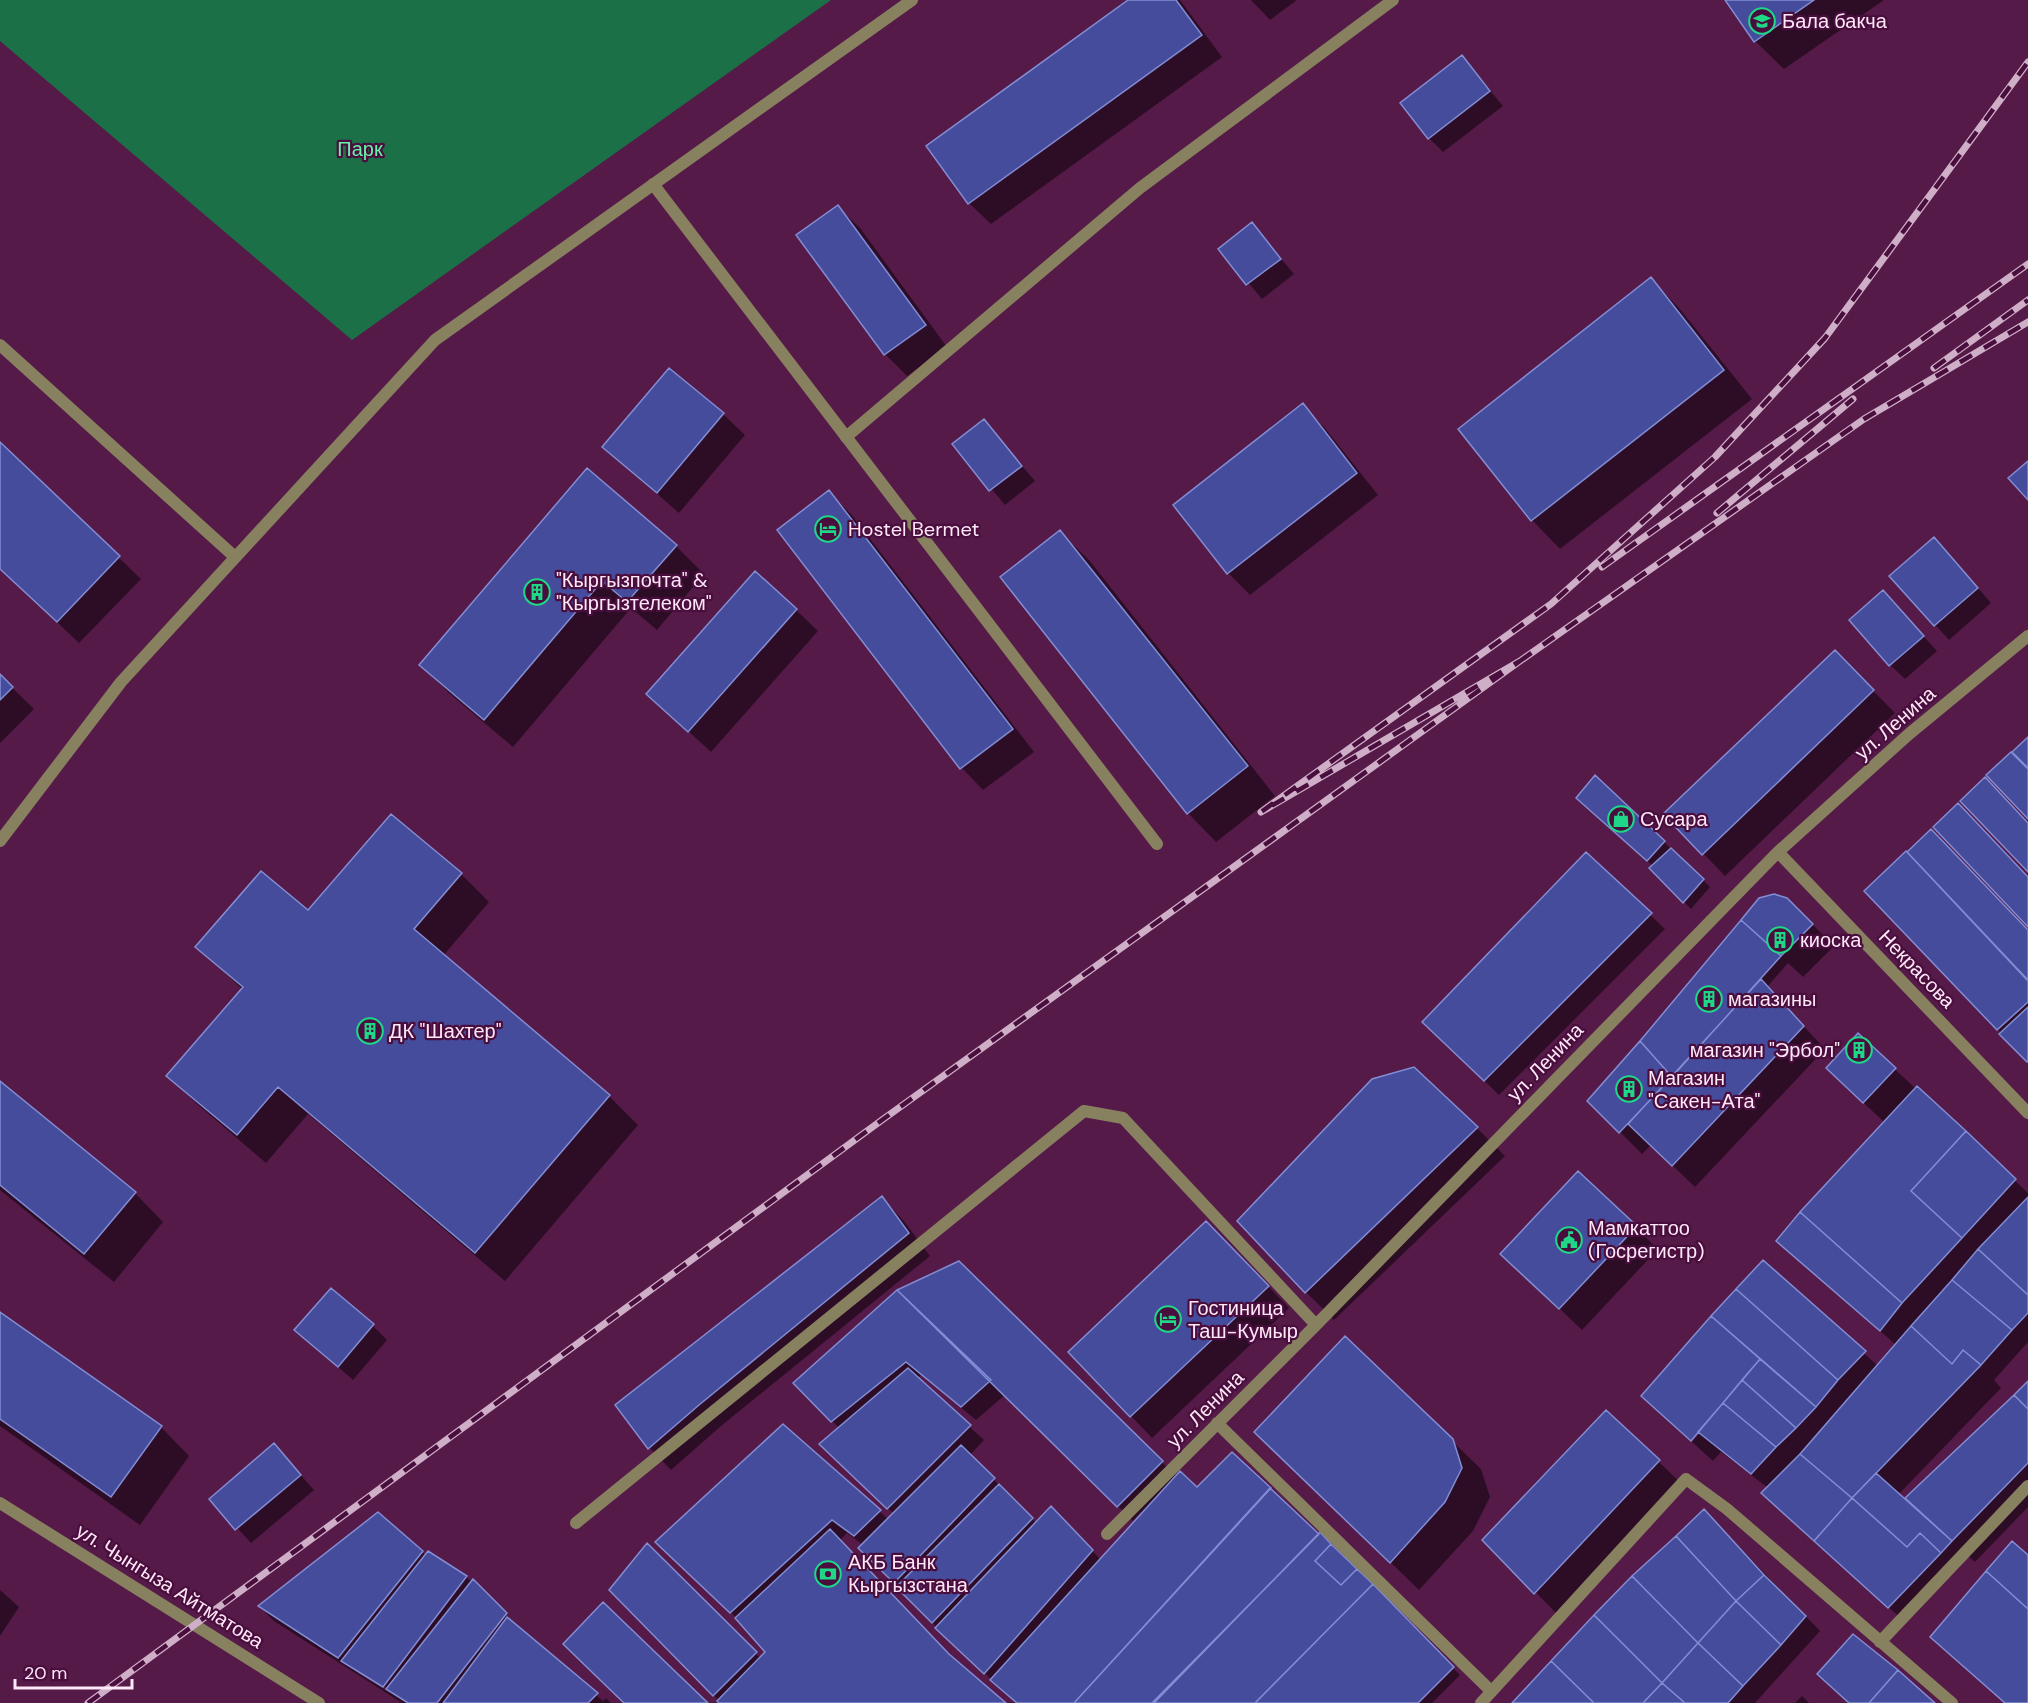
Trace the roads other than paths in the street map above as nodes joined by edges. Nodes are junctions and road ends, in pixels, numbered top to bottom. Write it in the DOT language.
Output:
graph roads {
  1 [pos="912,0"];
  2 [pos="1393,0"];
  3 [pos="653,184"];
  4 [pos="0,345"];
  5 [pos="846,437"];
  6 [pos="235,557"];
  7 [pos="2028,636"];
  8 [pos="0,841"];
  9 [pos="1157,844"];
  10 [pos="1778,852"];
  11 [pos="2028,1113"];
  12 [pos="1316,1325"];
  13 [pos="1217,1424"];
  14 [pos="2028,1486"];
  15 [pos="0,1503"];
  16 [pos="576,1523"];
  17 [pos="1107,1534"];
  18 [pos="1880,1642"];
  19 [pos="1491,1691"];
  20 [pos="318,1703"];
  21 [pos="1481,1703"];
  22 [pos="1953,1703"];
  1 -- 3 [label="street"];
  2 -- 5 [label="street"];
  3 -- 5 [label="street"];
  3 -- 6 [label="street"];
  4 -- 6 [label="street"];
  5 -- 9 [label="street"];
  6 -- 8 [label="street"];
  7 -- 10 [label="street, ул. Ленина"];
  10 -- 11 [label="street, Некрасова"];
  10 -- 12 [label="street, ул. Ленина"];
  12 -- 13 [label="street, ул. Ленина"];
  12 -- 16 [label="street"];
  13 -- 17 [label="street, ул. Ленина"];
  13 -- 19 [label="street"];
  14 -- 18 [label="street"];
  15 -- 20 [label="street, ул. Чынгыза Айтматова"];
  18 -- 19 [label="street"];
  18 -- 22 [label="street"];
  19 -- 21 [label="street"];
}
